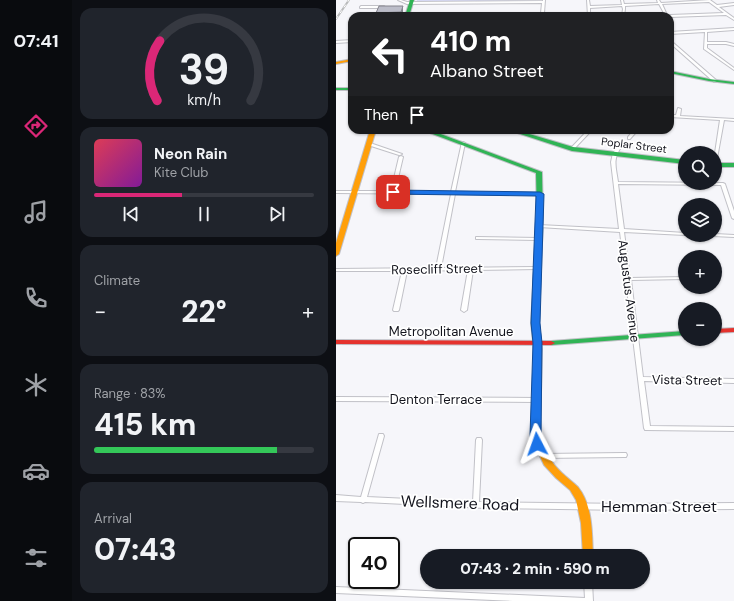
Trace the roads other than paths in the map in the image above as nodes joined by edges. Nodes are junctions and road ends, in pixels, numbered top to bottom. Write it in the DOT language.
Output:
graph roads {
  1 [pos="399,0"];
  2 [pos="588,0"];
  3 [pos="622,0"];
  4 [pos="658,0"];
  5 [pos="709,0"];
  6 [pos="544,1"];
  7 [pos="410,4"];
  8 [pos="659,4"];
  9 [pos="734,4"];
  10 [pos="623,5"];
  11 [pos="716,6"];
  12 [pos="361,7"];
  13 [pos="391,7"];
  14 [pos="589,7"];
  15 [pos="543,12"];
  16 [pos="589,12"];
  17 [pos="624,12"];
  18 [pos="663,12"];
  19 [pos="726,13"];
  20 [pos="734,14"];
  21 [pos="674,16"];
  22 [pos="734,19"];
  23 [pos="734,29"];
  24 [pos="706,31"];
  25 [pos="674,33"];
  26 [pos="348,42"];
  27 [pos="705,42"];
  28 [pos="336,43"];
  29 [pos="734,44"];
  30 [pos="674,45"];
  31 [pos="348,61"];
  32 [pos="336,63"];
  33 [pos="734,69"];
  34 [pos="674,73"];
  35 [pos="715,81"];
  36 [pos="734,83"];
  37 [pos="336,89"];
  38 [pos="348,89"];
  39 [pos="679,109"];
  40 [pos="674,116"];
  41 [pos="678,117"];
  42 [pos="722,120"];
  43 [pos="734,120"];
  44 [pos="372,134"];
  45 [pos="437,134"];
  46 [pos="524,134"];
  47 [pos="585,134"];
  48 [pos="632,134"];
  49 [pos="629,138"];
  50 [pos="463,143"];
  51 [pos="369,144"];
  52 [pos="620,146"];
  53 [pos="718,146"];
  54 [pos="572,149"];
  55 [pos="615,155"];
  56 [pos="678,161"];
  57 [pos="722,164"];
  58 [pos="734,165"];
  59 [pos="616,183"];
  60 [pos="336,192"];
  61 [pos="354,192"];
  62 [pos="393,192"];
  63 [pos="453,193"];
  64 [pos="540,194"];
  65 [pos="734,218"];
  66 [pos="539,226"];
  67 [pos="622,230"];
  68 [pos="339,233"];
  69 [pos="678,234"];
  70 [pos="722,235"];
  71 [pos="734,236"];
  72 [pos="478,238"];
  73 [pos="538,239"];
  74 [pos="336,254"];
  75 [pos="537,268"];
  76 [pos="438,269"];
  77 [pos="471,269"];
  78 [pos="336,270"];
  79 [pos="405,270"];
  80 [pos="678,278"];
  81 [pos="628,279"];
  82 [pos="396,310"];
  83 [pos="464,310"];
  84 [pos="722,330"];
  85 [pos="734,330"];
  86 [pos="678,334"];
  87 [pos="635,337"];
  88 [pos="336,342"];
  89 [pos="538,343"];
  90 [pos="641,379"];
  91 [pos="734,380"];
  92 [pos="336,399"];
  93 [pos="537,400"];
  94 [pos="734,430"];
  95 [pos="381,436"];
  96 [pos="479,440"];
  97 [pos="624,454"];
  98 [pos="543,456"];
  99 [pos="336,498"];
  100 [pos="363,500"];
  101 [pos="476,504"];
  102 [pos="584,506"];
  103 [pos="734,506"];
  104 [pos="588,549"];
  105 [pos="588,589"];
  106 [pos="336,590"];
  107 [pos="589,601"];
  1 -- 7 [label="street"];
  2 -- 14 [label="street"];
  3 -- 10 [label="street"];
  4 -- 8 [label="street"];
  5 -- 8 [label="street"];
  5 -- 11 [label="street"];
  6 -- 7 [label="street"];
  6 -- 15 [label="street"];
  8 -- 10 [label="street"];
  8 -- 18 [label="street"];
  9 -- 11 [label="street"];
  10 -- 14 [label="street"];
  10 -- 17 [label="street"];
  11 -- 19 [label="street"];
  12 -- 13 [label="street"];
  14 -- 16 [label="street"];
  19 -- 20 [label="street"];
  19 -- 21 [label="street"];
  19 -- 22 [label="street"];
  23 -- 24 [label="street"];
  24 -- 25 [label="street"];
  24 -- 27 [label="street"];
  26 -- 28 [label="street"];
  27 -- 29 [label="street"];
  27 -- 33 [label="street"];
  30 -- 35 [label="street"];
  31 -- 32 [label="street"];
  34 -- 35 [label="street"];
  35 -- 36 [label="street"];
  37 -- 38 [label="street"];
  39 -- 41 [label="street"];
  40 -- 41 [label="street"];
  41 -- 42 [label="street"];
  42 -- 43 [label="street"];
  42 -- 53 [label="street"];
  44 -- 51 [label="street"];
  45 -- 50 [label="street"];
  46 -- 54 [label="street, Poplar Street"];
  47 -- 54 [label="street"];
  48 -- 49 [label="street"];
  50 -- 63 [label="street"];
  50 -- 64 [label="street"];
  51 -- 61 [label="street"];
  51 -- 62 [label="street"];
  52 -- 55 [label="street"];
  54 -- 55 [label="street, Poplar Street"];
  55 -- 56 [label="street, Poplar Street"];
  55 -- 59 [label="street, Augustus Avenue"];
  57 -- 58 [label="street"];
  59 -- 65 [label="street"];
  59 -- 67 [label="street, Augustus Avenue"];
  60 -- 61 [label="street"];
  61 -- 62 [label="street"];
  61 -- 68 [label="street"];
  62 -- 63 [label="street"];
  63 -- 64 [label="street"];
  63 -- 76 [label="street"];
  64 -- 66 [label="street"];
  66 -- 67 [label="street"];
  66 -- 73 [label="street"];
  67 -- 69 [label="street"];
  67 -- 81 [label="street, Augustus Avenue"];
  68 -- 74 [label="street"];
  70 -- 71 [label="street"];
  72 -- 73 [label="street"];
  73 -- 75 [label="street"];
  75 -- 77 [label="street, Rosecliff Street"];
  75 -- 89 [label="street"];
  76 -- 77 [label="street, Rosecliff Street"];
  76 -- 79 [label="street, Rosecliff Street"];
  77 -- 83 [label="street"];
  78 -- 79 [label="street, Rosecliff Street"];
  79 -- 82 [label="street"];
  80 -- 81 [label="street"];
  81 -- 87 [label="street, Augustus Avenue"];
  84 -- 85 [label="street"];
  86 -- 87 [label="street, Metropolitan Avenue"];
  87 -- 89 [label="street, Metropolitan Avenue"];
  87 -- 90 [label="street, Augustus Avenue"];
  88 -- 89 [label="street, Metropolitan Avenue"];
  89 -- 93 [label="street"];
  90 -- 91 [label="street, Vista Street"];
  90 -- 94 [label="street, Augustus Avenue"];
  92 -- 93 [label="street, Denton Terrace"];
  93 -- 98 [label="street"];
  95 -- 100 [label="street"];
  96 -- 101 [label="street"];
  97 -- 98 [label="street"];
  98 -- 102 [label="street"];
  99 -- 100 [label="street, Wellsmere Road"];
  100 -- 101 [label="street, Wellsmere Road"];
  101 -- 102 [label="street, Wellsmere Road"];
  102 -- 103 [label="street, Hemman Street"];
  102 -- 104 [label="street"];
  105 -- 107 [label="street"];
  106 -- 107 [label="street"];
}
